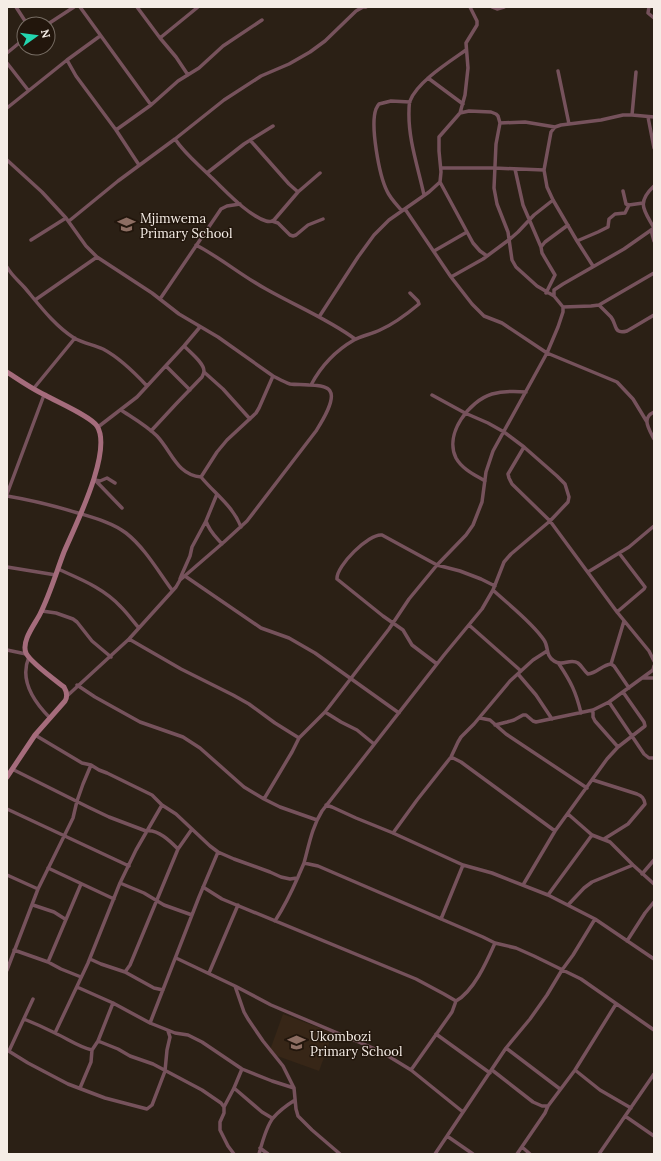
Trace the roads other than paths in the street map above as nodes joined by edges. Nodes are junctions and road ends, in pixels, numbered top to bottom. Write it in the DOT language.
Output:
graph roads {
  1 [pos="16,7"];
  2 [pos="74,7"];
  3 [pos="80,7"];
  4 [pos="137,7"];
  5 [pos="198,7"];
  6 [pos="363,7"];
  7 [pos="366,7"];
  8 [pos="470,7"];
  9 [pos="492,7"];
  10 [pos="504,7"];
  11 [pos="649,7"];
  12 [pos="22,16"];
  13 [pos="654,18"];
  14 [pos="56,19"];
  15 [pos="262,20"];
  16 [pos="100,36"];
  17 [pos="160,38"];
  18 [pos="16,45"];
  19 [pos="466,50"];
  20 [pos="7,52"];
  21 [pos="67,60"];
  22 [pos="7,62"];
  23 [pos="558,71"];
  24 [pos="636,72"];
  25 [pos="188,75"];
  26 [pos="428,78"];
  27 [pos="28,90"];
  28 [pos="410,102"];
  29 [pos="463,104"];
  30 [pos="151,105"];
  31 [pos="7,108"];
  32 [pos="460,113"];
  33 [pos="632,115"];
  34 [pos="648,117"];
  35 [pos="654,117"];
  36 [pos="500,123"];
  37 [pos="569,124"];
  38 [pos="273,126"];
  39 [pos="556,127"];
  40 [pos="116,130"];
  41 [pos="175,139"];
  42 [pos="250,140"];
  43 [pos="654,148"];
  44 [pos="7,160"];
  45 [pos="139,164"];
  46 [pos="441,168"];
  47 [pos="494,168"];
  48 [pos="515,169"];
  49 [pos="544,170"];
  50 [pos="207,173"];
  51 [pos="320,173"];
  52 [pos="440,182"];
  53 [pos="654,186"];
  54 [pos="623,190"];
  55 [pos="298,192"];
  56 [pos="424,196"];
  57 [pos="553,200"];
  58 [pos="643,202"];
  59 [pos="240,204"];
  60 [pos="629,205"];
  61 [pos="403,210"];
  62 [pos="323,219"];
  63 [pos="68,220"];
  64 [pos="529,220"];
  65 [pos="272,222"];
  66 [pos="568,225"];
  67 [pos="653,229"];
  68 [pos="467,232"];
  69 [pos="510,239"];
  70 [pos="31,240"];
  71 [pos="577,241"];
  72 [pos="654,242"];
  73 [pos="196,246"];
  74 [pos="541,247"];
  75 [pos="434,251"];
  76 [pos="487,256"];
  77 [pos="97,257"];
  78 [pos="593,266"];
  79 [pos="7,268"];
  80 [pos="654,273"];
  81 [pos="11,274"];
  82 [pos="7,277"];
  83 [pos="451,277"];
  84 [pos="410,293"];
  85 [pos="546,293"];
  86 [pos="554,296"];
  87 [pos="160,299"];
  88 [pos="35,300"];
  89 [pos="599,305"];
  90 [pos="562,307"];
  91 [pos="654,315"];
  92 [pos="319,317"];
  93 [pos="200,327"];
  94 [pos="75,338"];
  95 [pos="355,339"];
  96 [pos="184,346"];
  97 [pos="547,353"];
  98 [pos="166,366"];
  99 [pos="7,372"];
  100 [pos="204,372"];
  101 [pos="273,376"];
  102 [pos="311,385"];
  103 [pos="147,386"];
  104 [pos="34,388"];
  105 [pos="190,390"];
  106 [pos="526,392"];
  107 [pos="44,395"];
  108 [pos="432,395"];
  109 [pos="121,410"];
  110 [pos="654,412"];
  111 [pos="465,413"];
  112 [pos="250,419"];
  113 [pos="647,422"];
  114 [pos="98,427"];
  115 [pos="151,431"];
  116 [pos="504,432"];
  117 [pos="654,439"];
  118 [pos="524,447"];
  119 [pos="202,477"];
  120 [pos="94,480"];
  121 [pos="485,481"];
  122 [pos="114,483"];
  123 [pos="217,494"];
  124 [pos="7,495"];
  125 [pos="122,508"];
  126 [pos="80,514"];
  127 [pos="206,521"];
  128 [pos="550,521"];
  129 [pos="654,526"];
  130 [pos="241,527"];
  131 [pos="222,544"];
  132 [pos="619,553"];
  133 [pos="437,565"];
  134 [pos="7,567"];
  135 [pos="58,569"];
  136 [pos="588,572"];
  137 [pos="56,575"];
  138 [pos="185,576"];
  139 [pos="180,580"];
  140 [pos="494,588"];
  141 [pos="172,590"];
  142 [pos="42,611"];
  143 [pos="616,612"];
  144 [pos="624,621"];
  145 [pos="393,622"];
  146 [pos="468,625"];
  147 [pos="139,628"];
  148 [pos="129,639"];
  149 [pos="7,650"];
  150 [pos="547,651"];
  151 [pos="28,656"];
  152 [pos="111,657"];
  153 [pos="654,661"];
  154 [pos="437,664"];
  155 [pos="559,664"];
  156 [pos="611,664"];
  157 [pos="654,666"];
  158 [pos="519,672"];
  159 [pos="642,678"];
  160 [pos="654,678"];
  161 [pos="352,679"];
  162 [pos="77,685"];
  163 [pos="629,688"];
  164 [pos="623,692"];
  165 [pos="67,696"];
  166 [pos="609,702"];
  167 [pos="593,710"];
  168 [pos="325,712"];
  169 [pos="399,713"];
  170 [pos="581,713"];
  171 [pos="50,718"];
  172 [pos="480,718"];
  173 [pos="552,719"];
  174 [pos="495,725"];
  175 [pos="35,735"];
  176 [pos="631,736"];
  177 [pos="299,738"];
  178 [pos="374,744"];
  179 [pos="618,747"];
  180 [pos="451,757"];
  181 [pos="654,758"];
  182 [pos="91,765"];
  183 [pos="12,769"];
  184 [pos="7,776"];
  185 [pos="593,780"];
  186 [pos="587,788"];
  187 [pos="264,799"];
  188 [pos="77,801"];
  189 [pos="162,805"];
  190 [pos="326,806"];
  191 [pos="7,809"];
  192 [pos="568,814"];
  193 [pos="317,820"];
  194 [pos="192,829"];
  195 [pos="146,831"];
  196 [pos="556,831"];
  197 [pos="393,833"];
  198 [pos="592,835"];
  199 [pos="64,836"];
  200 [pos="604,839"];
  201 [pos="178,849"];
  202 [pos="218,852"];
  203 [pos="654,860"];
  204 [pos="304,863"];
  205 [pos="463,865"];
  206 [pos="633,865"];
  207 [pos="129,866"];
  208 [pos="48,868"];
  209 [pos="642,874"];
  210 [pos="7,875"];
  211 [pos="297,878"];
  212 [pos="120,883"];
  213 [pos="81,884"];
  214 [pos="654,884"];
  215 [pos="523,885"];
  216 [pos="203,888"];
  217 [pos="38,889"];
  218 [pos="548,895"];
  219 [pos="114,899"];
  220 [pos="157,900"];
  221 [pos="654,902"];
  222 [pos="33,905"];
  223 [pos="238,905"];
  224 [pos="568,905"];
  225 [pos="192,915"];
  226 [pos="65,919"];
  227 [pos="441,919"];
  228 [pos="595,919"];
  229 [pos="275,921"];
  230 [pos="627,941"];
  231 [pos="495,942"];
  232 [pos="14,950"];
  233 [pos="176,958"];
  234 [pos="654,958"];
  235 [pos="90,959"];
  236 [pos="48,962"];
  237 [pos="7,970"];
  238 [pos="562,970"];
  239 [pos="125,972"];
  240 [pos="209,973"];
  241 [pos="81,977"];
  242 [pos="235,986"];
  243 [pos="77,987"];
  244 [pos="162,990"];
  245 [pos="33,999"];
  246 [pos="456,1001"];
  247 [pos="113,1003"];
  248 [pos="616,1004"];
  249 [pos="24,1019"];
  250 [pos="150,1023"];
  251 [pos="168,1030"];
  252 [pos="654,1030"];
  253 [pos="55,1033"];
  254 [pos="436,1034"];
  255 [pos="98,1041"];
  256 [pos="506,1048"];
  257 [pos="8,1050"];
  258 [pos="92,1050"];
  259 [pos="242,1069"];
  260 [pos="411,1070"];
  261 [pos="575,1070"];
  262 [pos="165,1071"];
  263 [pos="491,1071"];
  264 [pos="654,1074"];
  265 [pos="650,1080"];
  266 [pos="654,1083"];
  267 [pos="80,1088"];
  268 [pos="234,1088"];
  269 [pos="294,1088"];
  270 [pos="560,1089"];
  271 [pos="295,1100"];
  272 [pos="548,1106"];
  273 [pos="224,1107"];
  274 [pos="631,1108"];
  275 [pos="463,1112"];
  276 [pos="625,1116"];
  277 [pos="272,1118"];
  278 [pos="447,1136"];
  279 [pos="654,1136"];
  280 [pos="522,1147"];
  281 [pos="260,1148"];
  282 [pos="234,1154"];
  283 [pos="259,1154"];
  284 [pos="268,1154"];
  285 [pos="340,1154"];
  286 [pos="435,1154"];
  287 [pos="473,1154"];
  288 [pos="517,1154"];
  289 [pos="530,1154"];
  290 [pos="599,1154"];
  1 -- 12 [label="street"];
  2 -- 14 [label="street"];
  3 -- 16 [label="street"];
  4 -- 17 [label="street"];
  5 -- 17 [label="street"];
  6 -- 7 [label="street"];
  6 -- 41 [label="street"];
  8 -- 19 [label="street"];
  9 -- 10 [label="street"];
  11 -- 13 [label="street"];
  15 -- 25 [label="street"];
  16 -- 21 [label="street"];
  16 -- 30 [label="street"];
  17 -- 25 [label="street"];
  18 -- 20 [label="street"];
  19 -- 26 [label="street"];
  19 -- 29 [label="street"];
  21 -- 27 [label="street"];
  21 -- 40 [label="street"];
  22 -- 27 [label="street"];
  23 -- 37 [label="street"];
  24 -- 33 [label="street"];
  25 -- 30 [label="street"];
  26 -- 28 [label="street"];
  26 -- 29 [label="street"];
  27 -- 31 [label="street"];
  28 -- 56 [label="street"];
  28 -- 61 [label="street"];
  29 -- 32 [label="street"];
  30 -- 40 [label="street"];
  32 -- 36 [label="street"];
  32 -- 46 [label="street"];
  33 -- 34 [label="street"];
  33 -- 37 [label="street"];
  34 -- 35 [label="street"];
  34 -- 43 [label="street"];
  36 -- 39 [label="street"];
  36 -- 47 [label="street"];
  37 -- 39 [label="street"];
  38 -- 42 [label="street"];
  39 -- 49 [label="street"];
  40 -- 45 [label="street"];
  41 -- 45 [label="street"];
  41 -- 50 [label="street"];
  42 -- 50 [label="street"];
  42 -- 55 [label="street"];
  44 -- 63 [label="street"];
  45 -- 63 [label="street"];
  46 -- 47 [label="street"];
  46 -- 52 [label="street"];
  47 -- 48 [label="street"];
  47 -- 69 [label="street"];
  48 -- 49 [label="street"];
  48 -- 64 [label="street"];
  49 -- 57 [label="street"];
  50 -- 59 [label="street"];
  51 -- 55 [label="street"];
  52 -- 56 [label="street"];
  52 -- 68 [label="street"];
  53 -- 58 [label="street"];
  54 -- 60 [label="street"];
  55 -- 65 [label="street"];
  56 -- 61 [label="street"];
  57 -- 64 [label="street"];
  57 -- 66 [label="street"];
  58 -- 60 [label="street"];
  58 -- 67 [label="street"];
  59 -- 65 [label="street"];
  59 -- 73 [label="street"];
  60 -- 71 [label="street"];
  61 -- 75 [label="street"];
  61 -- 92 [label="street"];
  62 -- 65 [label="street"];
  63 -- 70 [label="street"];
  63 -- 77 [label="street"];
  64 -- 69 [label="street"];
  64 -- 74 [label="street"];
  66 -- 71 [label="street"];
  66 -- 74 [label="street"];
  67 -- 72 [label="street"];
  67 -- 78 [label="street"];
  68 -- 75 [label="street"];
  68 -- 76 [label="street"];
  69 -- 76 [label="street"];
  69 -- 85 [label="street"];
  71 -- 78 [label="street"];
  73 -- 87 [label="street"];
  73 -- 92 [label="street"];
  74 -- 85 [label="street"];
  75 -- 83 [label="street"];
  76 -- 83 [label="street"];
  77 -- 87 [label="street"];
  77 -- 88 [label="street"];
  78 -- 86 [label="street"];
  79 -- 81 [label="street"];
  80 -- 89 [label="street"];
  81 -- 82 [label="street"];
  81 -- 88 [label="street"];
  83 -- 97 [label="street"];
  84 -- 95 [label="street"];
  85 -- 86 [label="street"];
  86 -- 90 [label="street"];
  87 -- 93 [label="street"];
  88 -- 94 [label="street"];
  89 -- 90 [label="street"];
  89 -- 91 [label="street"];
  90 -- 97 [label="street"];
  92 -- 95 [label="street"];
  93 -- 96 [label="street"];
  93 -- 101 [label="street"];
  94 -- 103 [label="street"];
  94 -- 104 [label="street"];
  95 -- 102 [label="street"];
  96 -- 98 [label="street"];
  96 -- 100 [label="street"];
  97 -- 106 [label="street"];
  97 -- 113 [label="street"];
  98 -- 103 [label="street"];
  98 -- 105 [label="street"];
  99 -- 104 [label="street"];
  100 -- 105 [label="street"];
  100 -- 112 [label="street"];
  101 -- 102 [label="street"];
  101 -- 112 [label="street"];
  102 -- 130 [label="street"];
  103 -- 109 [label="street"];
  104 -- 107 [label="street"];
  105 -- 115 [label="street"];
  106 -- 111 [label="street"];
  106 -- 116 [label="street"];
  107 -- 114 [label="street"];
  107 -- 124 [label="street"];
  108 -- 111 [label="street"];
  109 -- 114 [label="street"];
  109 -- 115 [label="street"];
  110 -- 113 [label="street"];
  111 -- 116 [label="street"];
  111 -- 121 [label="street"];
  112 -- 119 [label="street"];
  113 -- 117 [label="street"];
  114 -- 120 [label="street"];
  115 -- 119 [label="street"];
  116 -- 118 [label="street"];
  116 -- 121 [label="street"];
  118 -- 128 [label="street"];
  118 -- 128 [label="street"];
  119 -- 123 [label="street"];
  120 -- 122 [label="street"];
  120 -- 125 [label="street"];
  120 -- 126 [label="street"];
  121 -- 133 [label="street"];
  123 -- 127 [label="street"];
  123 -- 130 [label="street"];
  124 -- 126 [label="street"];
  126 -- 135 [label="street"];
  126 -- 141 [label="street"];
  127 -- 131 [label="street"];
  127 -- 139 [label="street"];
  128 -- 136 [label="street"];
  128 -- 140 [label="street"];
  129 -- 132 [label="street"];
  130 -- 131 [label="street"];
  131 -- 138 [label="street"];
  132 -- 136 [label="street"];
  132 -- 143 [label="street"];
  133 -- 140 [label="street"];
  133 -- 145 [label="street"];
  133 -- 145 [label="street"];
  134 -- 137 [label="street"];
  135 -- 137 [label="street"];
  135 -- 147 [label="street"];
  136 -- 143 [label="street"];
  137 -- 142 [label="street"];
  138 -- 139 [label="street"];
  138 -- 161 [label="street"];
  139 -- 141 [label="street"];
  140 -- 146 [label="street"];
  140 -- 150 [label="street"];
  141 -- 147 [label="street"];
  142 -- 151 [label="street"];
  142 -- 152 [label="street"];
  143 -- 144 [label="street"];
  144 -- 153 [label="street"];
  144 -- 156 [label="street"];
  145 -- 154 [label="street"];
  145 -- 161 [label="street"];
  146 -- 154 [label="street"];
  146 -- 158 [label="street"];
  147 -- 148 [label="street"];
  148 -- 152 [label="street"];
  148 -- 177 [label="street"];
  149 -- 151 [label="street"];
  150 -- 155 [label="street"];
  150 -- 158 [label="street"];
  151 -- 165 [label="street"];
  151 -- 171 [label="street"];
  152 -- 162 [label="street"];
  154 -- 169 [label="street"];
  155 -- 156 [label="street"];
  155 -- 170 [label="street"];
  156 -- 163 [label="street"];
  157 -- 159 [label="street"];
  158 -- 172 [label="street"];
  158 -- 173 [label="street"];
  159 -- 160 [label="street"];
  159 -- 163 [label="street"];
  161 -- 168 [label="street"];
  161 -- 169 [label="street"];
  162 -- 165 [label="street"];
  162 -- 187 [label="street"];
  163 -- 164 [label="street"];
  164 -- 166 [label="street"];
  164 -- 176 [label="street"];
  165 -- 171 [label="street"];
  166 -- 167 [label="street"];
  166 -- 176 [label="street"];
  167 -- 170 [label="street"];
  167 -- 179 [label="street"];
  168 -- 177 [label="street"];
  168 -- 178 [label="street"];
  169 -- 178 [label="street"];
  170 -- 173 [label="street"];
  171 -- 175 [label="street"];
  172 -- 174 [label="street"];
  172 -- 180 [label="street"];
  173 -- 174 [label="street"];
  174 -- 186 [label="street"];
  175 -- 182 [label="street"];
  175 -- 183 [label="street"];
  176 -- 179 [label="street"];
  176 -- 181 [label="street"];
  177 -- 187 [label="street"];
  178 -- 190 [label="street"];
  179 -- 185 [label="street"];
  180 -- 196 [label="street"];
  180 -- 197 [label="street"];
  182 -- 188 [label="street"];
  182 -- 189 [label="street"];
  183 -- 184 [label="street"];
  183 -- 188 [label="street"];
  185 -- 186 [label="street"];
  185 -- 200 [label="street"];
  186 -- 192 [label="street"];
  187 -- 193 [label="street"];
  188 -- 195 [label="street"];
  188 -- 199 [label="street"];
  189 -- 194 [label="street"];
  189 -- 195 [label="street"];
  190 -- 193 [label="street"];
  190 -- 197 [label="street"];
  191 -- 199 [label="street"];
  192 -- 196 [label="street"];
  192 -- 198 [label="street"];
  193 -- 204 [label="street"];
  194 -- 201 [label="street"];
  194 -- 202 [label="street"];
  195 -- 201 [label="street"];
  195 -- 207 [label="street"];
  196 -- 215 [label="street"];
  197 -- 205 [label="street"];
  198 -- 200 [label="street"];
  198 -- 218 [label="street"];
  199 -- 207 [label="street"];
  199 -- 208 [label="street"];
  200 -- 206 [label="street"];
  201 -- 220 [label="street"];
  202 -- 211 [label="street"];
  202 -- 216 [label="street"];
  203 -- 209 [label="street"];
  204 -- 211 [label="street"];
  204 -- 227 [label="street"];
  205 -- 215 [label="street"];
  205 -- 227 [label="street"];
  206 -- 209 [label="street"];
  206 -- 224 [label="street"];
  207 -- 212 [label="street"];
  208 -- 213 [label="street"];
  208 -- 217 [label="street"];
  209 -- 214 [label="street"];
  210 -- 217 [label="street"];
  211 -- 229 [label="street"];
  212 -- 219 [label="street"];
  212 -- 220 [label="street"];
  213 -- 219 [label="street"];
  213 -- 226 [label="street"];
  215 -- 218 [label="street"];
  216 -- 223 [label="street"];
  216 -- 225 [label="street"];
  217 -- 222 [label="street"];
  218 -- 224 [label="street"];
  219 -- 235 [label="street"];
  220 -- 225 [label="street"];
  220 -- 239 [label="street"];
  221 -- 230 [label="street"];
  222 -- 226 [label="street"];
  222 -- 232 [label="street"];
  223 -- 229 [label="street"];
  223 -- 240 [label="street"];
  224 -- 228 [label="street"];
  225 -- 233 [label="street"];
  226 -- 236 [label="street"];
  227 -- 231 [label="street"];
  228 -- 230 [label="street"];
  228 -- 238 [label="street"];
  229 -- 246 [label="street"];
  230 -- 234 [label="street"];
  231 -- 238 [label="street"];
  231 -- 246 [label="street"];
  232 -- 236 [label="street"];
  232 -- 237 [label="street"];
  233 -- 240 [label="street"];
  233 -- 244 [label="street"];
  235 -- 239 [label="street"];
  235 -- 241 [label="street"];
  236 -- 241 [label="street"];
  238 -- 248 [label="street"];
  238 -- 256 [label="street"];
  239 -- 244 [label="street"];
  240 -- 242 [label="street"];
  241 -- 243 [label="street"];
  242 -- 260 [label="street"];
  242 -- 269 [label="street"];
  243 -- 247 [label="street"];
  243 -- 253 [label="street"];
  244 -- 250 [label="street"];
  245 -- 249 [label="street"];
  246 -- 254 [label="street"];
  247 -- 250 [label="street"];
  247 -- 255 [label="street"];
  248 -- 252 [label="street"];
  248 -- 261 [label="street"];
  249 -- 253 [label="street"];
  249 -- 257 [label="street"];
  250 -- 251 [label="street"];
  251 -- 259 [label="street"];
  251 -- 262 [label="street"];
  253 -- 258 [label="street"];
  254 -- 260 [label="street"];
  254 -- 263 [label="street"];
  255 -- 258 [label="street"];
  255 -- 262 [label="street"];
  256 -- 263 [label="street"];
  256 -- 270 [label="street"];
  257 -- 267 [label="street"];
  258 -- 267 [label="street"];
  259 -- 268 [label="street"];
  259 -- 269 [label="street"];
  260 -- 275 [label="street"];
  261 -- 270 [label="street"];
  261 -- 274 [label="street"];
  262 -- 267 [label="street"];
  262 -- 273 [label="street"];
  263 -- 272 [label="street"];
  263 -- 275 [label="street"];
  264 -- 265 [label="street"];
  265 -- 266 [label="street"];
  265 -- 274 [label="street"];
  268 -- 273 [label="street"];
  268 -- 277 [label="street"];
  269 -- 271 [label="street"];
  270 -- 272 [label="street"];
  271 -- 277 [label="street"];
  271 -- 285 [label="street"];
  272 -- 280 [label="street"];
  273 -- 282 [label="street"];
  274 -- 276 [label="street"];
  275 -- 278 [label="street"];
  276 -- 279 [label="street"];
  276 -- 290 [label="street"];
  277 -- 281 [label="street"];
  278 -- 286 [label="street"];
  278 -- 287 [label="street"];
  280 -- 288 [label="street"];
  280 -- 289 [label="street"];
  281 -- 283 [label="street"];
  281 -- 284 [label="street"];
}
